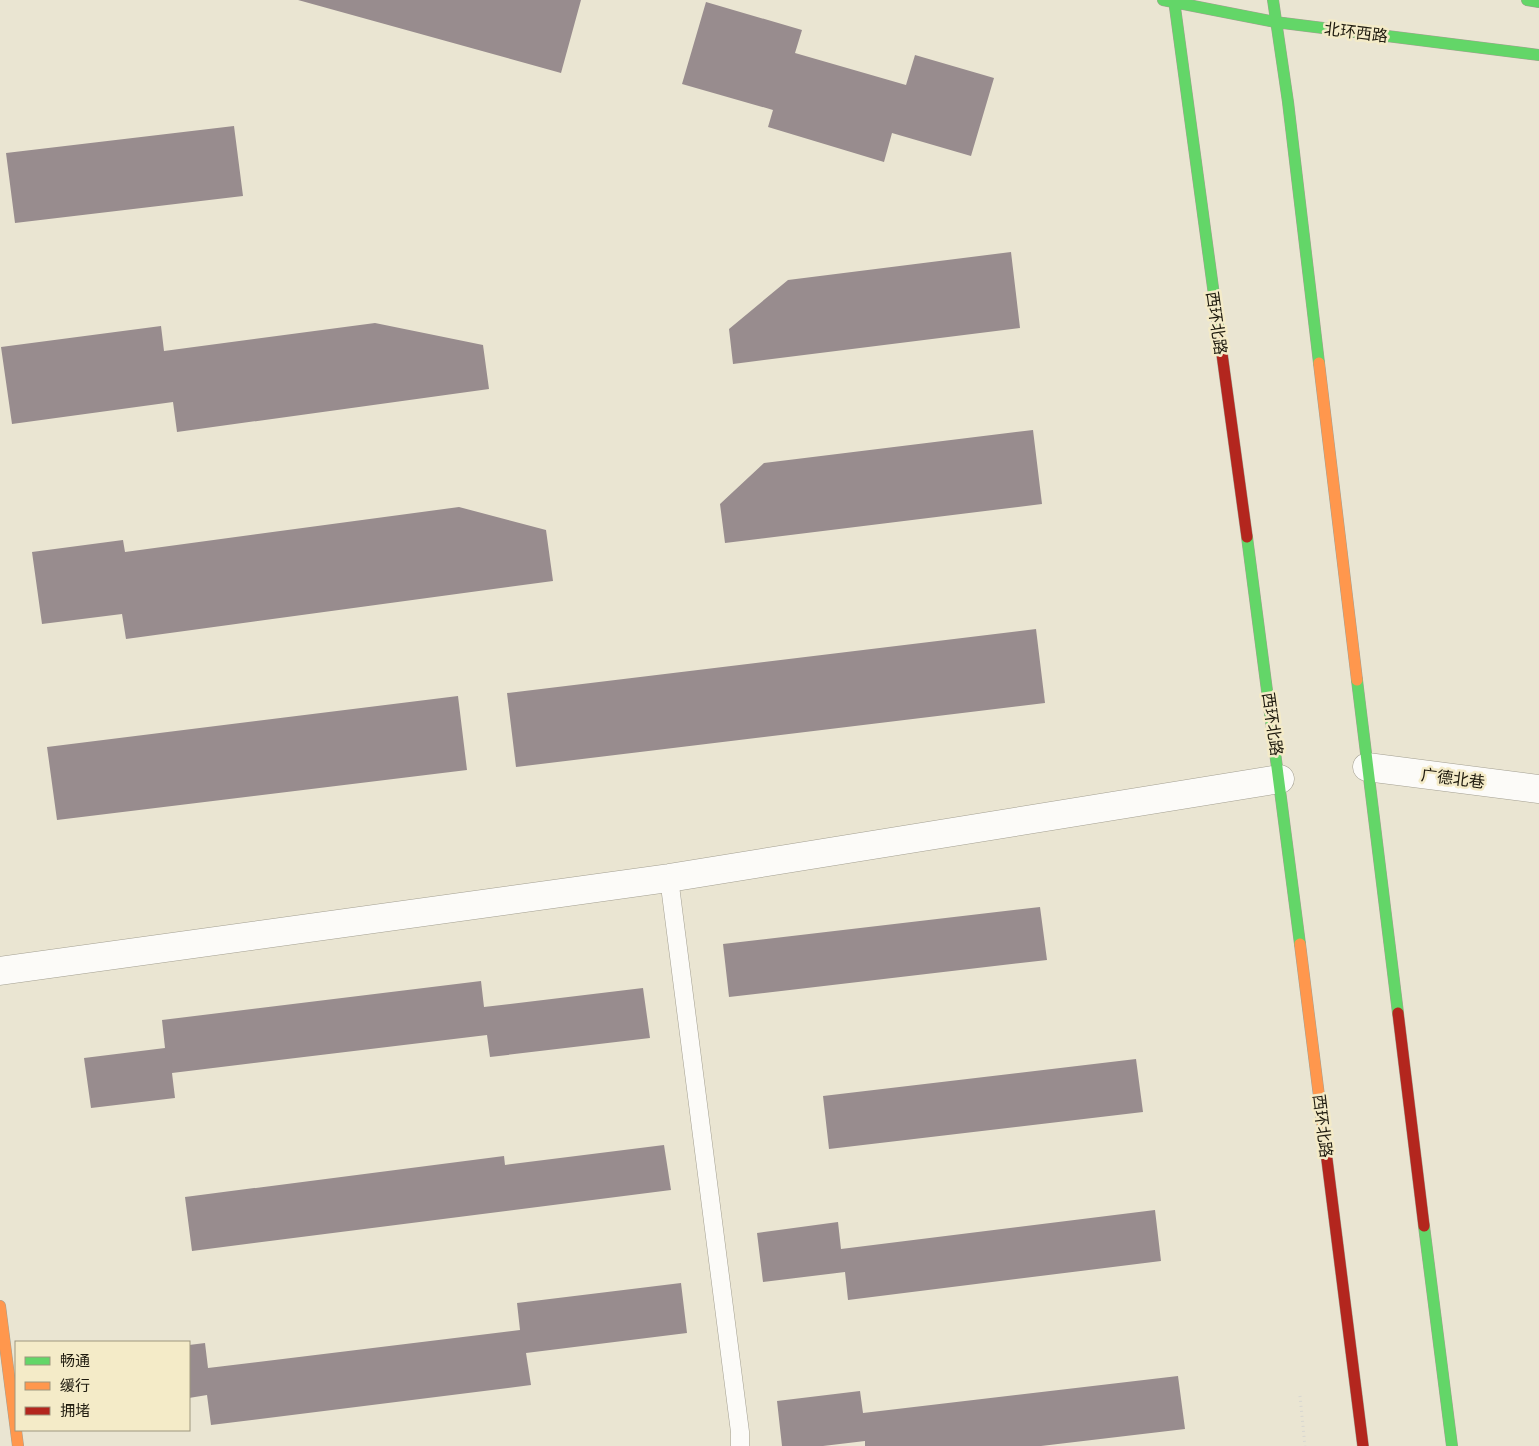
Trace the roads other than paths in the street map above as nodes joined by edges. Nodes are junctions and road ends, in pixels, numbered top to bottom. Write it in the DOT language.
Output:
graph roads {
  1 [pos="1274,0"];
  2 [pos="1527,0"];
  3 [pos="1170,1"];
  4 [pos="1539,2"];
  5 [pos="1275,22"];
  6 [pos="1539,55"];
  7 [pos="1367,768"];
  8 [pos="1280,779"];
  9 [pos="1539,789"];
  10 [pos="669,878"];
  11 [pos="0,971"];
  12 [pos="0,1306"];
  13 [pos="15,1423"];
  14 [pos="16,1431"];
  15 [pos="18,1446"];
  16 [pos="740,1446"];
  17 [pos="1364,1446"];
  18 [pos="1452,1446"];
  1 -- 5 [label="main road"];
  2 -- 4 [label="main road"];
  3 -- 5 [label="main road, 北环西路"];
  3 -- 8 [label="main road, 西环北路"];
  5 -- 6 [label="main road, 北环西路"];
  5 -- 7 [label="main road"];
  7 -- 9 [label="street, 广德北巷"];
  7 -- 18 [label="main road"];
  8 -- 10 [label="street"];
  8 -- 17 [label="main road, 西环北路"];
  10 -- 11 [label="street"];
  10 -- 16 [label="lane"];
  12 -- 13 [label="main road"];
  14 -- 15 [label="main road"];
}
